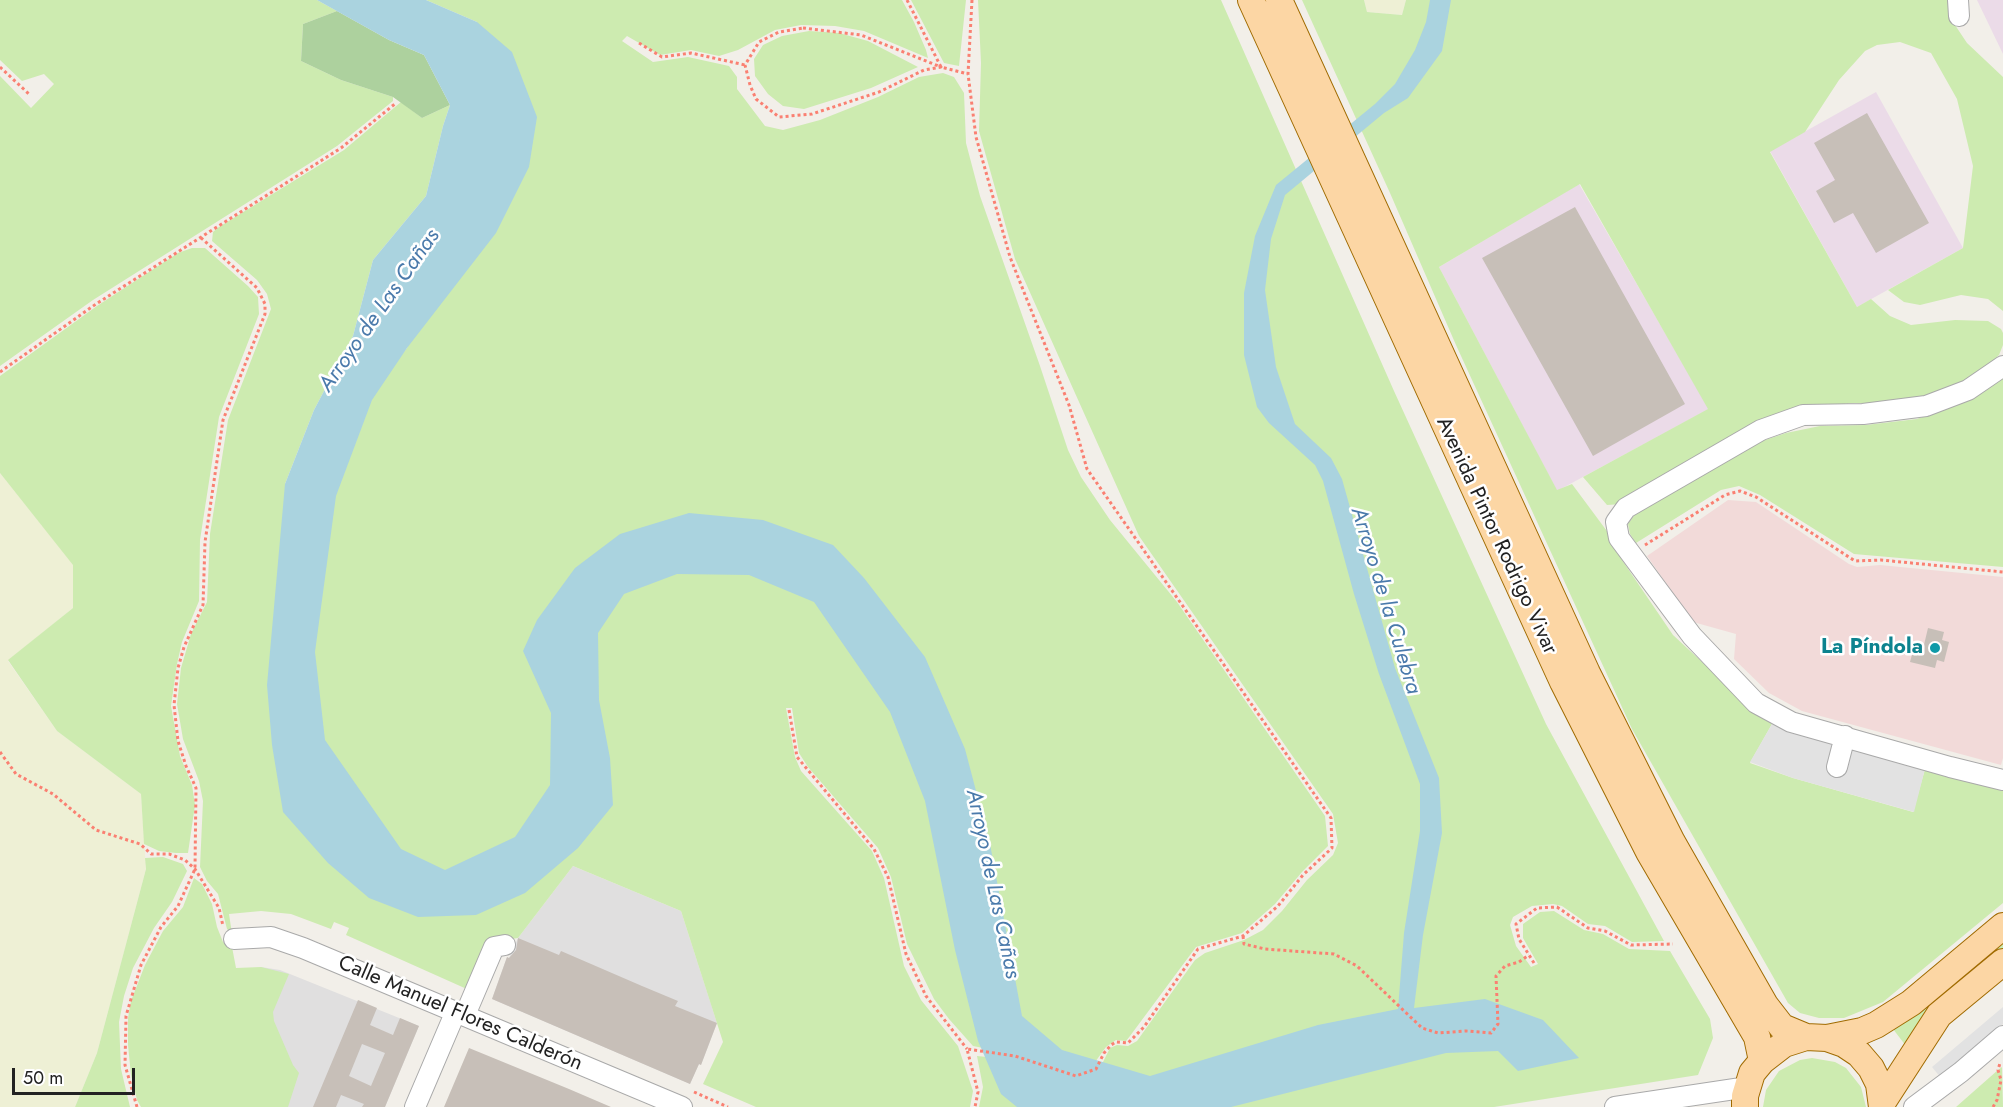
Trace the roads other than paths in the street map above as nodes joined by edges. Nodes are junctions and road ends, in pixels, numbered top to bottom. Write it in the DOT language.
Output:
graph roads {
  1 [pos="1251,0"];
  2 [pos="1279,0"];
  3 [pos="2003,366"];
  4 [pos="1845,736"];
  5 [pos="1837,767"];
  6 [pos="2003,780"];
  7 [pos="2003,926"];
  8 [pos="234,939"];
  9 [pos="505,945"];
  10 [pos="2003,962"];
  11 [pos="460,1013"];
  12 [pos="1816,1038"];
  13 [pos="2002,1044"];
  14 [pos="1762,1060"];
  15 [pos="1746,1097"];
  16 [pos="1882,1105"];
  17 [pos="415,1107"];
  18 [pos="682,1107"];
  19 [pos="1615,1107"];
  20 [pos="1914,1107"];
  1 -- 14 [label="main road, Avenida Pintor Rodrigo Vivar"];
  2 -- 12 [label="main road, Avenida Pintor Rodrigo Vivar"];
  3 -- 4 [label="street"];
  4 -- 5 [label="street"];
  4 -- 6 [label="street"];
  7 -- 12 [label="main road"];
  8 -- 11 [label="street, Calle Manuel Flores Calderón"];
  9 -- 11 [label="street"];
  10 -- 16 [label="main road"];
  11 -- 17 [label="street"];
  11 -- 18 [label="street, Calle Manuel Flores Calderón"];
  12 -- 14 [label="main road"];
  12 -- 16 [label="main road, Avenida Pintor Rodrigo Vivar"];
  13 -- 20 [label="street"];
  14 -- 15 [label="main road"];
  15 -- 19 [label="street"];
}
